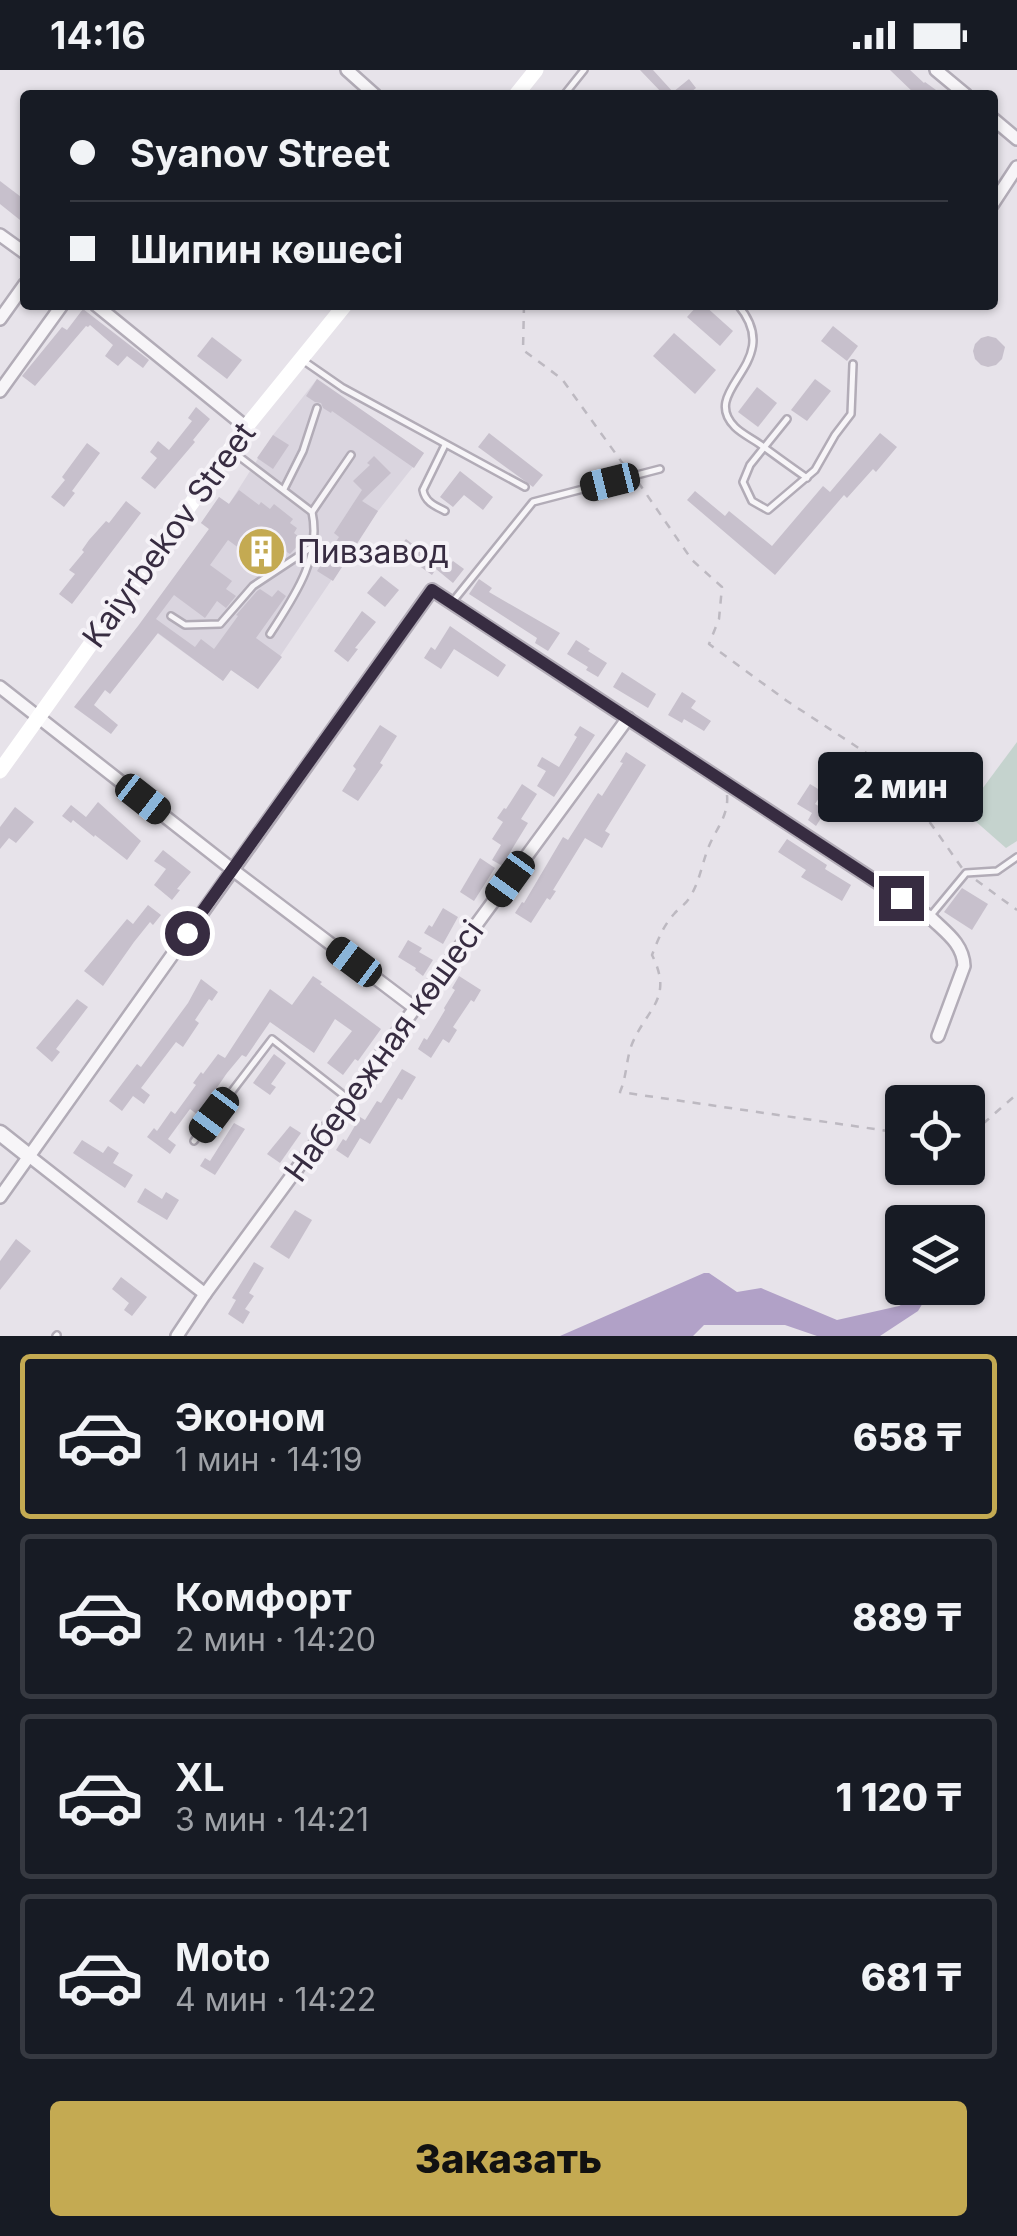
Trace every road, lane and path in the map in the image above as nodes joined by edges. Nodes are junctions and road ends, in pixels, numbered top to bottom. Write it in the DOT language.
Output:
graph roads {
  1 [pos="536,70"];
  2 [pos="584,70"];
  3 [pos="936,70"];
  4 [pos="520,90"];
  5 [pos="568,90"];
  6 [pos="960,90"];
  7 [pos="1017,167"];
  8 [pos="998,195"];
  9 [pos="20,291"];
  10 [pos="58,310"];
  11 [pos="102,310"];
  12 [pos="341,310"];
  13 [pos="524,310"];
  14 [pos="741,310"];
  15 [pos="0,319"];
  16 [pos="301,359"];
  17 [pos="854,364"];
  18 [pos="0,392"];
  19 [pos="317,408"];
  20 [pos="787,420"];
  21 [pos="246,427"];
  22 [pos="445,444"];
  23 [pos="765,448"];
  24 [pos="230,450"];
  25 [pos="351,455"];
  26 [pos="660,470"];
  27 [pos="633,476"];
  28 [pos="806,478"];
  29 [pos="525,487"];
  30 [pos="284,489"];
  31 [pos="445,511"];
  32 [pos="312,512"];
  33 [pos="312,547"];
  34 [pos="452,602"];
  35 [pos="171,616"];
  36 [pos="270,634"];
  37 [pos="0,686"];
  38 [pos="39,716"];
  39 [pos="628,718"];
  40 [pos="0,771"];
  41 [pos="725,782"];
  42 [pos="1017,857"];
  43 [pos="232,870"];
  44 [pos="966,872"];
  45 [pos="1017,910"];
  46 [pos="930,917"];
  47 [pos="415,1008"];
  48 [pos="938,1036"];
  49 [pos="1017,1094"];
  50 [pos="348,1099"];
  51 [pos="985,1122"];
  52 [pos="885,1131"];
  53 [pos="0,1133"];
  54 [pos="194,1141"];
  55 [pos="29,1156"];
  56 [pos="0,1197"];
  57 [pos="205,1294"];
  58 [pos="177,1336"];
  1 -- 4 [label="main road"];
  2 -- 5 [label="lane"];
  3 -- 6 [label="street"];
  7 -- 8 [label="street"];
  9 -- 15 [label="street"];
  10 -- 18 [label="street"];
  11 -- 21 [label="street"];
  12 -- 16 [label="main road, Kaiyrbekov Street"];
  13 -- 27 [label="path"];
  14 -- 23 [label="lane"];
  16 -- 21 [label="main road, Kaiyrbekov Street"];
  16 -- 22 [label="lane"];
  17 -- 28 [label="lane"];
  19 -- 30 [label="lane"];
  20 -- 23 [label="lane"];
  21 -- 24 [label="main road, Kaiyrbekov Street"];
  22 -- 29 [label="lane"];
  22 -- 31 [label="lane"];
  23 -- 28 [label="lane"];
  23 -- 28 [label="lane"];
  24 -- 30 [label="lane"];
  24 -- 38 [label="main road, Kaiyrbekov Street"];
  25 -- 32 [label="lane"];
  26 -- 27 [label="lane"];
  27 -- 34 [label="lane"];
  27 -- 44 [label="path"];
  30 -- 32 [label="lane"];
  32 -- 33 [label="lane"];
  33 -- 35 [label="lane"];
  33 -- 36 [label="lane"];
  34 -- 39 [label="street"];
  34 -- 43 [label="street"];
  37 -- 38 [label="street"];
  38 -- 40 [label="main road, Kaiyrbekov Street"];
  38 -- 43 [label="street"];
  39 -- 41 [label="street"];
  39 -- 47 [label="street, Набережная көшесі"];
  41 -- 46 [label="street"];
  41 -- 52 [label="path"];
  42 -- 44 [label="lane"];
  43 -- 47 [label="street"];
  43 -- 55 [label="street"];
  44 -- 45 [label="path"];
  44 -- 46 [label="lane"];
  46 -- 48 [label="street"];
  47 -- 50 [label="street, Набережная көшесі"];
  49 -- 51 [label="path"];
  50 -- 54 [label="lane"];
  50 -- 57 [label="street, Набережная көшесі"];
  53 -- 55 [label="street"];
  55 -- 56 [label="street"];
  55 -- 57 [label="street"];
  57 -- 58 [label="street, Набережная көшесі"];
}
